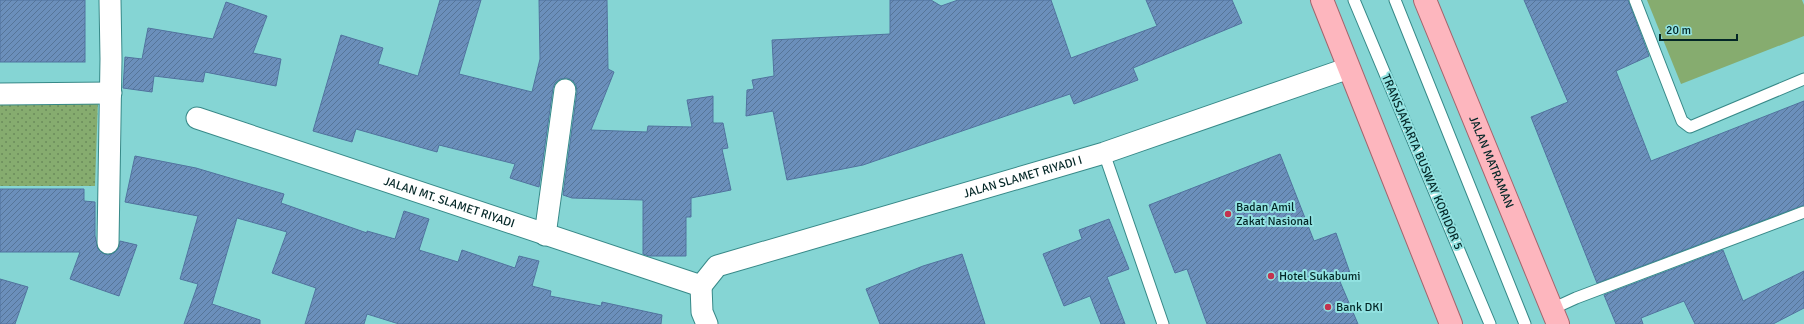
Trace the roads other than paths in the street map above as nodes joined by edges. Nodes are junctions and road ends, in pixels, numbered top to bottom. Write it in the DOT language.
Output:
graph roads {
  1 [pos="110,0"];
  2 [pos="1322,0"];
  3 [pos="1354,0"];
  4 [pos="1395,0"];
  5 [pos="1425,0"];
  6 [pos="1634,0"];
  7 [pos="1350,68"];
  8 [pos="1804,79"];
  9 [pos="565,90"];
  10 [pos="111,93"];
  11 [pos="0,94"];
  12 [pos="197,118"];
  13 [pos="1104,153"];
  14 [pos="1804,212"];
  15 [pos="544,235"];
  16 [pos="108,243"];
  17 [pos="701,286"];
  18 [pos="1555,317"];
  19 [pos="707,324"];
  20 [pos="1163,324"];
  21 [pos="1451,324"];
  22 [pos="1490,324"];
  23 [pos="1525,324"];
  1 -- 10 [label="street"];
  2 -- 7 [label="main road"];
  3 -- 22 [label="lane, TRANSJAKARTA BUSWAY KORIDOR 5"];
  4 -- 23 [label="lane"];
  5 -- 18 [label="main road, JALAN MATRAMAN"];
  6 -- 8 [label="lane"];
  7 -- 13 [label="street, JALAN SLAMET RIYADI I"];
  7 -- 21 [label="main road"];
  9 -- 15 [label="street"];
  10 -- 11 [label="street"];
  10 -- 16 [label="street"];
  12 -- 15 [label="street, JALAN MT. SLAMET RIYADI"];
  13 -- 17 [label="street, JALAN SLAMET RIYADI I"];
  13 -- 20 [label="lane"];
  14 -- 18 [label="lane"];
  15 -- 17 [label="street, JALAN MT. SLAMET RIYADI"];
  17 -- 19 [label="street"];
}
